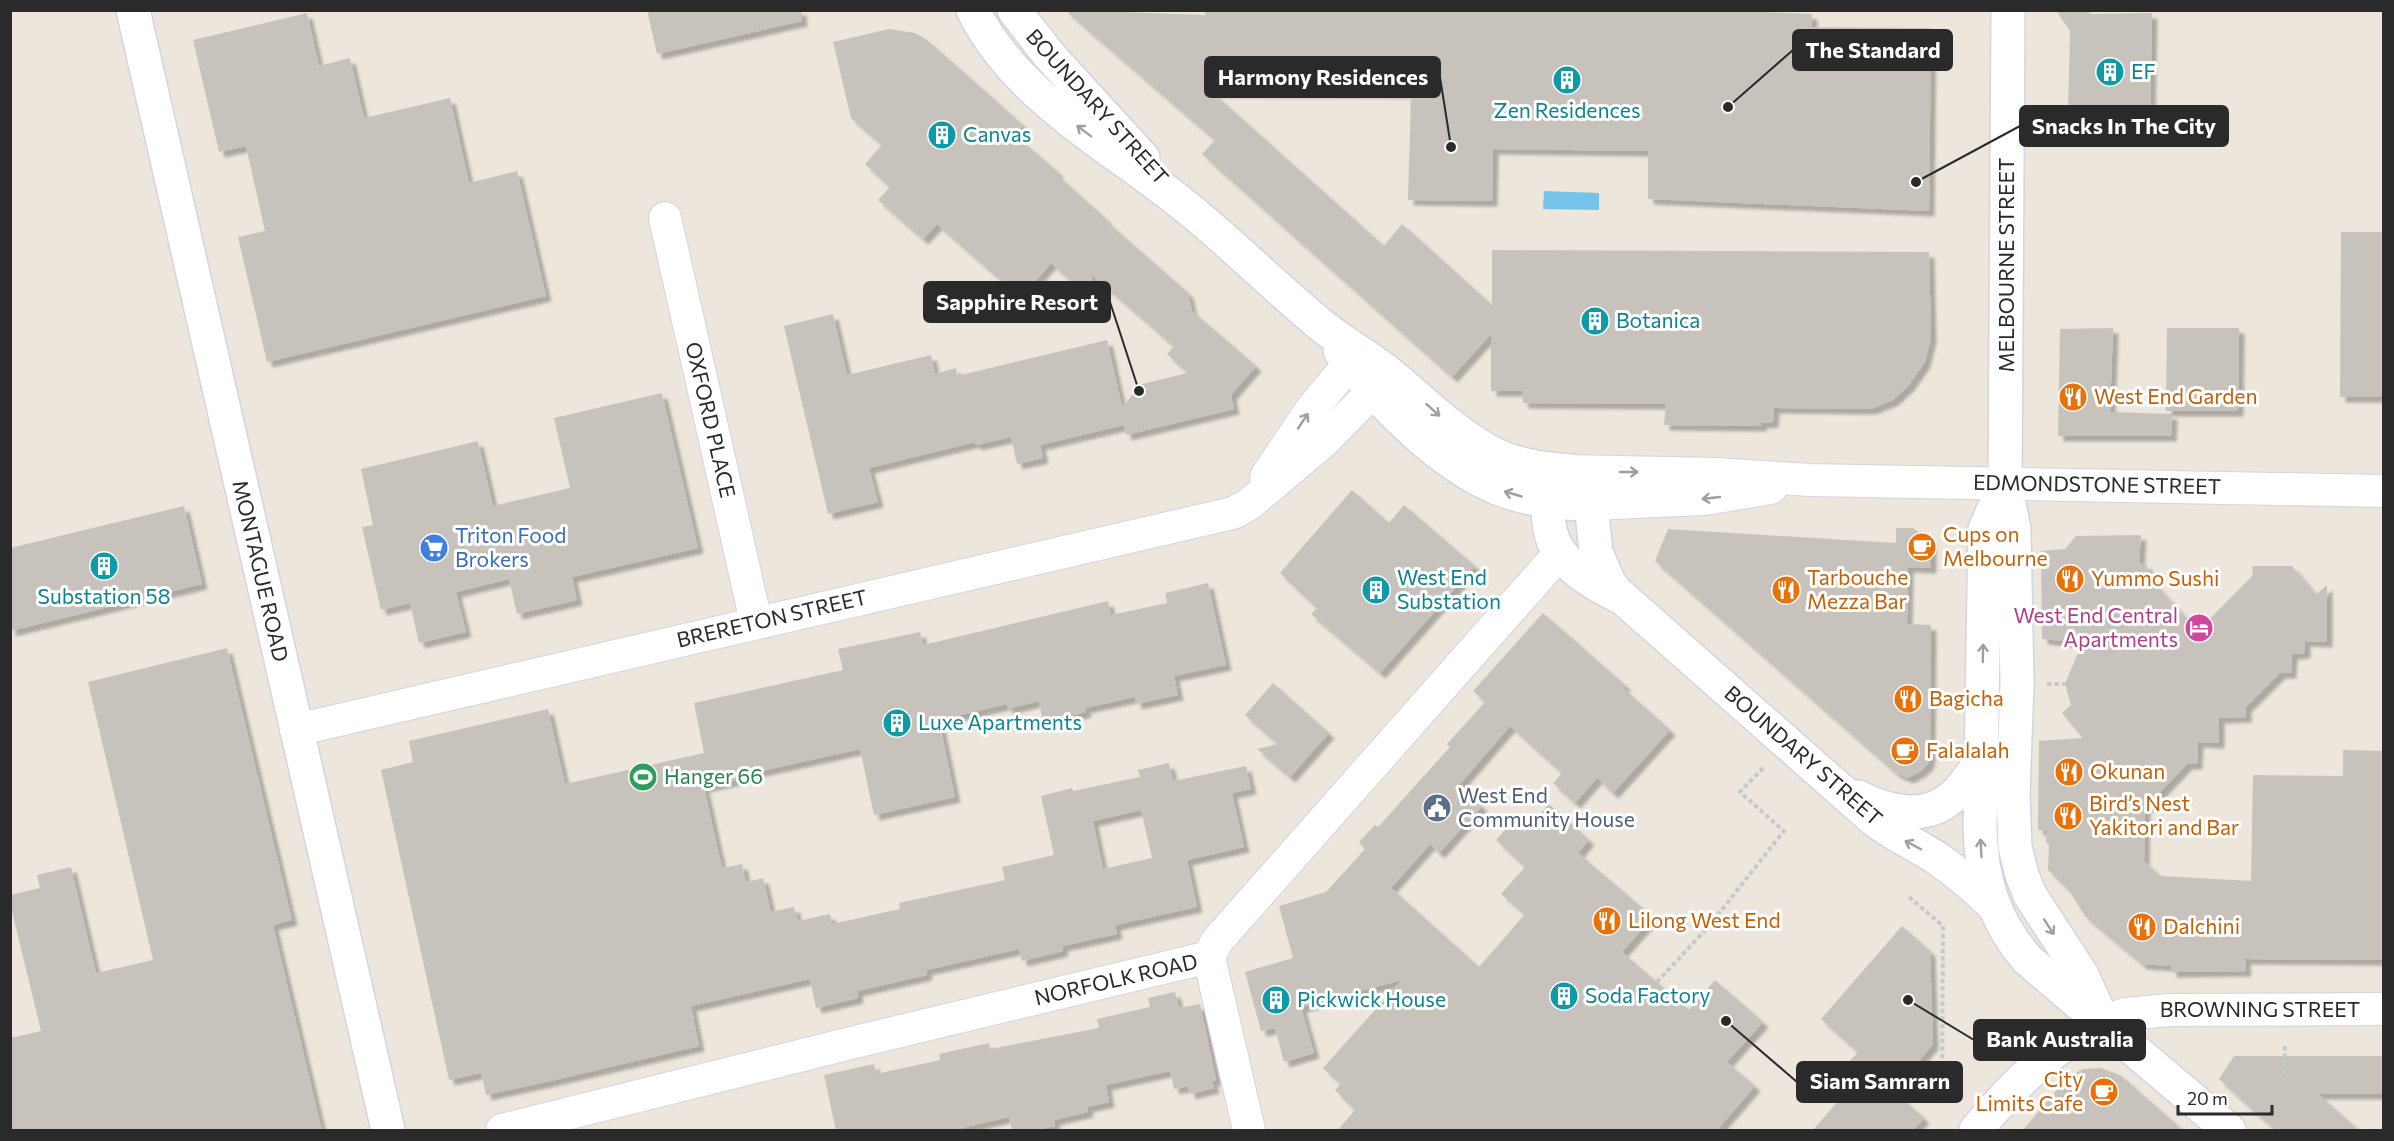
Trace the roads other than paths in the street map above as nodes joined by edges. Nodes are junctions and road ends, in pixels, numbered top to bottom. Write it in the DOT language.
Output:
graph roads {
  1 [pos="133,10"];
  2 [pos="973,10"];
  3 [pos="1014,10"];
  4 [pos="2008,10"];
  5 [pos="1181,203"];
  6 [pos="665,218"];
  7 [pos="1322,326"];
  8 [pos="1350,363"];
  9 [pos="1372,392"];
  10 [pos="1570,471"];
  11 [pos="1810,480"];
  12 [pos="2006,483"];
  13 [pos="2384,492"];
  14 [pos="1548,501"];
  15 [pos="1591,504"];
  16 [pos="1248,505"];
  17 [pos="1560,553"];
  18 [pos="1620,596"];
  19 [pos="756,622"];
  20 [pos="296,730"];
  21 [pos="1981,762"];
  22 [pos="1836,785"];
  23 [pos="1993,905"];
  24 [pos="1209,957"];
  25 [pos="2384,1009"];
  26 [pos="2103,1022"];
  27 [pos="388,1131"];
  28 [pos="502,1131"];
  29 [pos="1249,1131"];
  30 [pos="1976,1131"];
  31 [pos="2229,1131"];
  1 -- 20 [label="street, MONTAGUE ROAD"];
  5 -- 2 [label="street, BOUNDARY STREET, one-way"];
  3 -- 5 [label="street, BOUNDARY STREET"];
  4 -- 12 [label="street, MELBOURNE STREET"];
  5 -- 7 [label="street, BOUNDARY STREET"];
  6 -- 19 [label="street, OXFORD PLACE"];
  7 -- 8 [label="street, BOUNDARY STREET"];
  7 -- 10 [label="street, BOUNDARY STREET, one-way"];
  8 -- 9 [label="street, BOUNDARY STREET"];
  16 -- 8 [label="street, one-way"];
  14 -- 9 [label="street, BOUNDARY STREET, one-way"];
  9 -- 16 [label="street, BRERETON STREET"];
  10 -- 11 [label="street, EDMONDSTONE STREET, one-way"];
  10 -- 14 [label="street"];
  10 -- 15 [label="street, BOUNDARY STREET"];
  11 -- 12 [label="street, EDMONDSTONE STREET"];
  11 -- 15 [label="street, EDMONDSTONE STREET, one-way"];
  12 -- 13 [label="street, EDMONDSTONE STREET"];
  21 -- 12 [label="street, MELBOURNE STREET, one-way"];
  12 -- 26 [label="street, MELBOURNE STREET, one-way"];
  14 -- 15 [label="street, BOUNDARY STREET"];
  14 -- 17 [label="street, BOUNDARY STREET"];
  15 -- 18 [label="street, BOUNDARY STREET"];
  16 -- 19 [label="street, BRERETON STREET"];
  17 -- 18 [label="street, BOUNDARY STREET"];
  17 -- 24 [label="street, NORFOLK ROAD"];
  18 -- 22 [label="street, BOUNDARY STREET"];
  19 -- 20 [label="street, BRERETON STREET"];
  20 -- 27 [label="street, MONTAGUE ROAD"];
  21 -- 22 [label="street"];
  23 -- 21 [label="street, MELBOURNE STREET, one-way"];
  23 -- 22 [label="street, BOUNDARY STREET, one-way"];
  23 -- 26 [label="street, MELBOURNE STREET"];
  24 -- 28 [label="street, NORFOLK ROAD"];
  24 -- 29 [label="street"];
  25 -- 26 [label="street, BROWNING STREET"];
  26 -- 30 [label="street"];
  26 -- 31 [label="street"];
}
